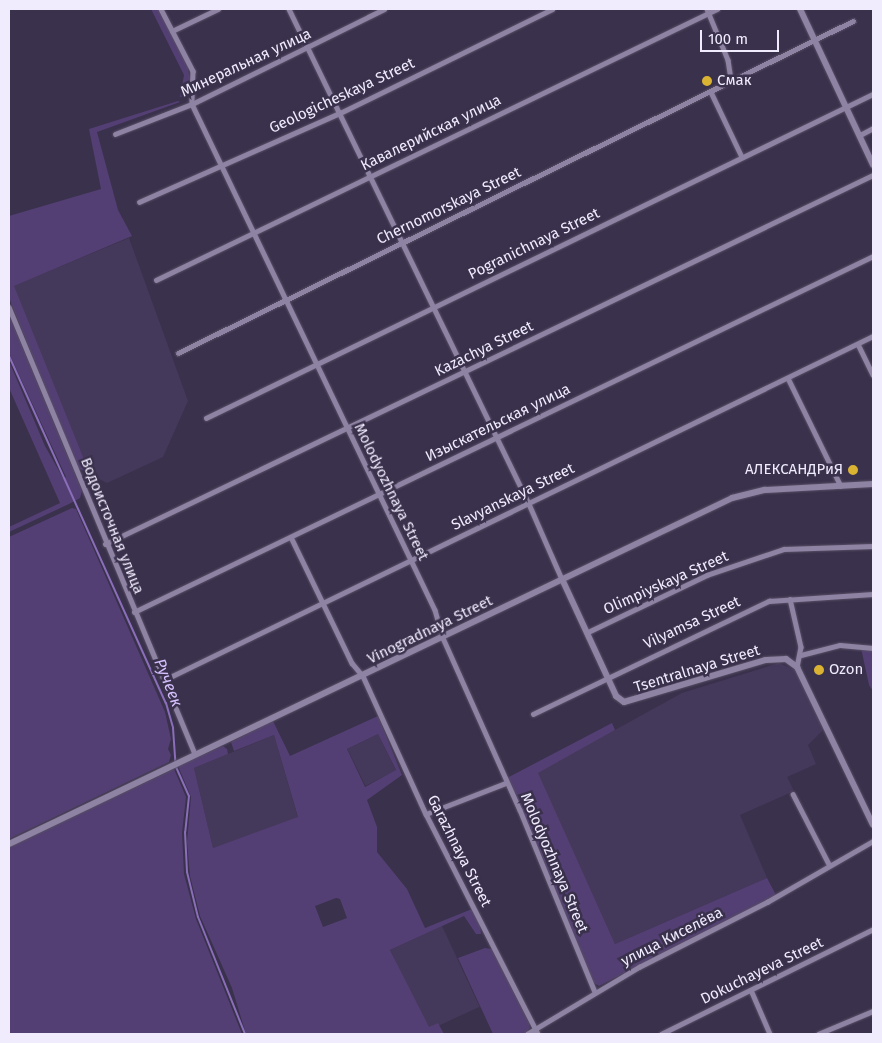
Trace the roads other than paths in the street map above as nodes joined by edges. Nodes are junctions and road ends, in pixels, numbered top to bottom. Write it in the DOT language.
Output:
graph roads {
  1 [pos="161,9"];
  2 [pos="218,9"];
  3 [pos="289,9"];
  4 [pos="384,9"];
  5 [pos="552,9"];
  6 [pos="717,9"];
  7 [pos="800,9"];
  8 [pos="708,11"];
  9 [pos="853,21"];
  10 [pos="172,31"];
  11 [pos="815,39"];
  12 [pos="309,47"];
  13 [pos="731,80"];
  14 [pos="711,92"];
  15 [pos="873,94"];
  16 [pos="192,104"];
  17 [pos="846,107"];
  18 [pos="340,113"];
  19 [pos="873,128"];
  20 [pos="115,134"];
  21 [pos="860,135"];
  22 [pos="742,157"];
  23 [pos="873,165"];
  24 [pos="220,166"];
  25 [pos="873,175"];
  26 [pos="369,176"];
  27 [pos="140,202"];
  28 [pos="254,236"];
  29 [pos="403,242"];
  30 [pos="873,256"];
  31 [pos="156,280"];
  32 [pos="287,300"];
  33 [pos="9,307"];
  34 [pos="434,307"];
  35 [pos="873,336"];
  36 [pos="858,344"];
  37 [pos="178,353"];
  38 [pos="316,364"];
  39 [pos="464,372"];
  40 [pos="873,375"];
  41 [pos="788,378"];
  42 [pos="206,418"];
  43 [pos="346,429"];
  44 [pos="497,438"];
  45 [pos="873,484"];
  46 [pos="841,486"];
  47 [pos="381,494"];
  48 [pos="529,504"];
  49 [pos="291,537"];
  50 [pos="105,544"];
  51 [pos="873,546"];
  52 [pos="411,560"];
  53 [pos="562,579"];
  54 [pos="873,594"];
  55 [pos="790,599"];
  56 [pos="324,603"];
  57 [pos="134,612"];
  58 [pos="588,632"];
  59 [pos="443,638"];
  60 [pos="873,648"];
  61 [pos="801,655"];
  62 [pos="797,667"];
  63 [pos="363,676"];
  64 [pos="608,676"];
  65 [pos="164,680"];
  66 [pos="533,714"];
  67 [pos="195,754"];
  68 [pos="506,783"];
  69 [pos="794,794"];
  70 [pos="426,814"];
  71 [pos="873,825"];
  72 [pos="873,841"];
  73 [pos="9,844"];
  74 [pos="829,864"];
  75 [pos="873,929"];
  76 [pos="751,990"];
  77 [pos="596,992"];
  78 [pos="873,1011"];
  79 [pos="535,1028"];
  80 [pos="527,1034"];
  81 [pos="538,1034"];
  82 [pos="661,1034"];
  83 [pos="770,1034"];
  84 [pos="818,1034"];
  1 -- 10 [label="street, Molodyozhnaya Street"];
  2 -- 10 [label="street"];
  3 -- 12 [label="street"];
  4 -- 12 [label="street, Минеральная улица"];
  5 -- 18 [label="street, Geologicheskaya Street"];
  6 -- 8 [label="street, Кавалерийская улица"];
  7 -- 11 [label="street"];
  8 -- 13 [label="street"];
  8 -- 26 [label="street, Кавалерийская улица"];
  9 -- 11 [label="street, Chernomorskaya Street"];
  10 -- 16 [label="street, Molodyozhnaya Street"];
  11 -- 13 [label="street, Chernomorskaya Street"];
  11 -- 17 [label="street"];
  12 -- 16 [label="street, Минеральная улица"];
  12 -- 18 [label="street"];
  13 -- 14 [label="street, Chernomorskaya Street"];
  14 -- 22 [label="street"];
  14 -- 29 [label="street, Chernomorskaya Street"];
  15 -- 17 [label="street, Pogranichnaya Street"];
  16 -- 20 [label="street, Минеральная улица"];
  16 -- 24 [label="street, Molodyozhnaya Street"];
  17 -- 21 [label="street"];
  17 -- 22 [label="street, Pogranichnaya Street"];
  18 -- 24 [label="street, Geologicheskaya Street"];
  18 -- 26 [label="street"];
  19 -- 21 [label="street"];
  21 -- 23 [label="street"];
  22 -- 34 [label="street, Pogranichnaya Street"];
  24 -- 27 [label="street, Geologicheskaya Street"];
  24 -- 28 [label="street, Molodyozhnaya Street"];
  25 -- 39 [label="street, Kazachya Street"];
  26 -- 28 [label="street, Кавалерийская улица"];
  26 -- 29 [label="street"];
  28 -- 31 [label="street, Кавалерийская улица"];
  28 -- 32 [label="street, Molodyozhnaya Street"];
  29 -- 32 [label="street, Chernomorskaya Street"];
  29 -- 34 [label="street"];
  30 -- 44 [label="street, Изыскательская улица"];
  32 -- 37 [label="street, Chernomorskaya Street"];
  32 -- 38 [label="street, Molodyozhnaya Street"];
  33 -- 50 [label="street, Водоисточная улица"];
  34 -- 38 [label="street, Pogranichnaya Street"];
  34 -- 39 [label="street"];
  35 -- 36 [label="street, Slavyanskaya Street"];
  36 -- 40 [label="street"];
  36 -- 41 [label="street, Slavyanskaya Street"];
  38 -- 42 [label="street, Pogranichnaya Street"];
  38 -- 43 [label="street, Molodyozhnaya Street"];
  39 -- 43 [label="street, Kazachya Street"];
  39 -- 44 [label="street"];
  41 -- 46 [label="street"];
  41 -- 48 [label="street, Slavyanskaya Street"];
  43 -- 47 [label="street, Molodyozhnaya Street"];
  43 -- 50 [label="street, Kazachya Street"];
  44 -- 47 [label="street, Изыскательская улица"];
  44 -- 48 [label="street"];
  45 -- 46 [label="street, Vinogradnaya Street"];
  46 -- 53 [label="street, Vinogradnaya Street"];
  47 -- 49 [label="street, Изыскательская улица"];
  47 -- 52 [label="street, Molodyozhnaya Street"];
  48 -- 52 [label="street, Slavyanskaya Street"];
  48 -- 53 [label="street"];
  49 -- 56 [label="street, Garazhnaya Street"];
  49 -- 57 [label="street, Изыскательская улица"];
  50 -- 57 [label="street, Водоисточная улица"];
  51 -- 58 [label="street, Olimpiyskaya Street"];
  52 -- 56 [label="street, Slavyanskaya Street"];
  52 -- 59 [label="street, Molodyozhnaya Street"];
  53 -- 58 [label="street, Tsentralnaya Street"];
  53 -- 59 [label="street, Vinogradnaya Street"];
  54 -- 55 [label="street, Vilyamsa Street"];
  55 -- 61 [label="street"];
  55 -- 64 [label="street, Vilyamsa Street"];
  56 -- 63 [label="street, Garazhnaya Street"];
  56 -- 65 [label="street, Slavyanskaya Street"];
  57 -- 65 [label="street, Водоисточная улица"];
  58 -- 64 [label="street, Tsentralnaya Street"];
  59 -- 63 [label="street, Vinogradnaya Street"];
  59 -- 68 [label="street, Molodyozhnaya Street"];
  60 -- 61 [label="street"];
  61 -- 62 [label="street"];
  62 -- 64 [label="street, Tsentralnaya Street"];
  62 -- 71 [label="street"];
  63 -- 67 [label="street, Vinogradnaya Street"];
  63 -- 70 [label="street, Garazhnaya Street"];
  64 -- 66 [label="street, Vilyamsa Street"];
  65 -- 67 [label="street, Водоисточная улица"];
  67 -- 73 [label="street, Vinogradnaya Street"];
  68 -- 70 [label="street"];
  68 -- 77 [label="street, Molodyozhnaya Street"];
  69 -- 74 [label="street"];
  70 -- 79 [label="street, Garazhnaya Street"];
  72 -- 74 [label="street, улица Киселёва"];
  74 -- 77 [label="street, улица Киселёва"];
  75 -- 76 [label="street, Dokuchayeva Street"];
  76 -- 82 [label="street, Dokuchayeva Street"];
  76 -- 83 [label="street"];
  77 -- 79 [label="street, улица Киселёва"];
  78 -- 84 [label="street"];
  79 -- 80 [label="street, улица Киселёва"];
  79 -- 81 [label="street, Garazhnaya Street"];
}
